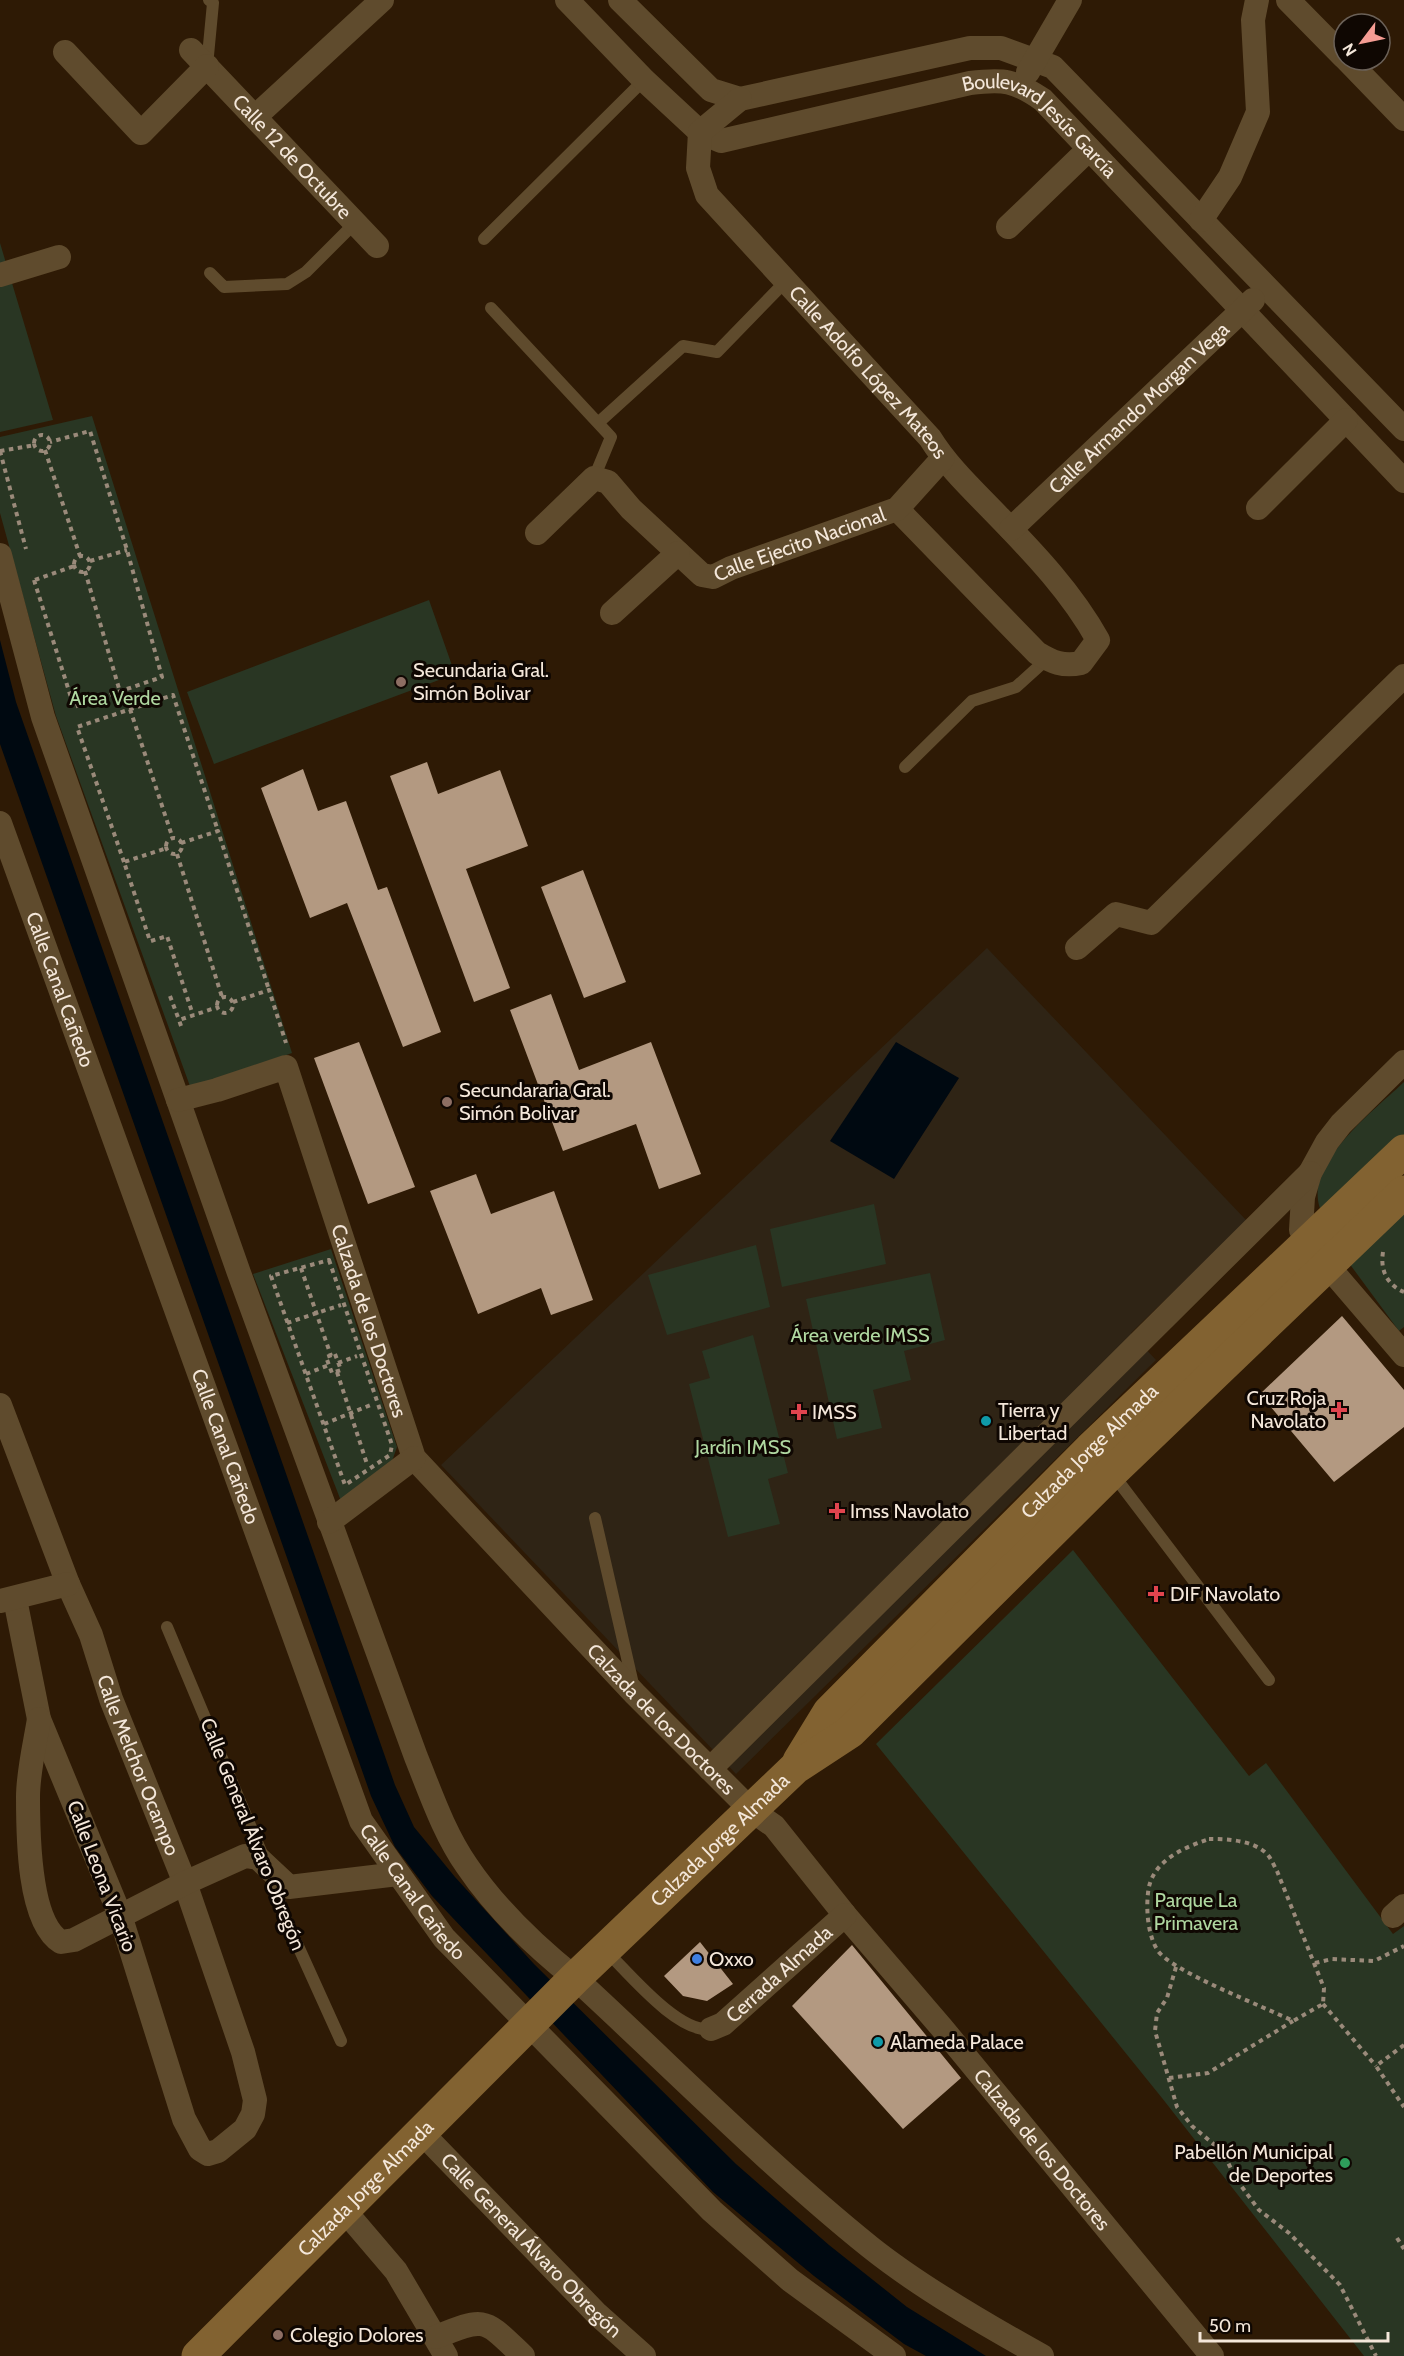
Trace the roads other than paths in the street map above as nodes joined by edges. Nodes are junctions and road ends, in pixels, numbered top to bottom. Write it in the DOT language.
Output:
graph roads {
  1 [pos="209,0"];
  2 [pos="382,0"];
  3 [pos="567,0"];
  4 [pos="620,0"];
  5 [pos="1070,0"];
  6 [pos="1257,0"];
  7 [pos="1288,0"];
  8 [pos="1332,46"];
  9 [pos="65,52"];
  10 [pos="199,58"];
  11 [pos="1034,58"];
  12 [pos="1358,72"];
  13 [pos="644,80"];
  14 [pos="1021,85"];
  15 [pos="740,99"];
  16 [pos="256,116"];
  17 [pos="1404,119"];
  18 [pos="699,132"];
  19 [pos="1089,149"];
  20 [pos="1201,220"];
  21 [pos="355,223"];
  22 [pos="1008,227"];
  23 [pos="484,239"];
  24 [pos="378,246"];
  25 [pos="59,257"];
  26 [pos="210,273"];
  27 [pos="0,275"];
  28 [pos="786,281"];
  29 [pos="1267,287"];
  30 [pos="491,308"];
  31 [pos="1243,311"];
  32 [pos="1346,420"];
  33 [pos="598,423"];
  34 [pos="1404,429"];
  35 [pos="943,458"];
  36 [pos="594,478"];
  37 [pos="1404,481"];
  38 [pos="1258,508"];
  39 [pos="897,509"];
  40 [pos="1011,529"];
  41 [pos="537,533"];
  42 [pos="678,553"];
  43 [pos="0,555"];
  44 [pos="612,613"];
  45 [pos="1047,659"];
  46 [pos="1404,676"];
  47 [pos="905,767"];
  48 [pos="0,822"];
  49 [pos="1077,948"];
  50 [pos="1404,1062"];
  51 [pos="178,1100"];
  52 [pos="1404,1150"];
  53 [pos="1310,1173"];
  54 [pos="1404,1192"];
  55 [pos="1318,1253"];
  56 [pos="1404,1355"];
  57 [pos="0,1405"];
  58 [pos="414,1458"];
  59 [pos="1101,1461"];
  60 [pos="595,1518"];
  61 [pos="329,1522"];
  62 [pos="68,1584"];
  63 [pos="7,1600"];
  64 [pos="167,1627"];
  65 [pos="1269,1680"];
  66 [pos="635,1694"];
  67 [pos="39,1719"];
  68 [pos="710,1769"];
  69 [pos="751,1810"];
  70 [pos="268,1868"];
  71 [pos="398,1874"];
  72 [pos="185,1883"];
  73 [pos="120,1915"];
  74 [pos="845,1915"];
  75 [pos="605,1950"];
  76 [pos="571,1983"];
  77 [pos="530,2023"];
  78 [pos="711,2029"];
  79 [pos="340,2041"];
  80 [pos="420,2132"];
  81 [pos="200,2149"];
  82 [pos="344,2210"];
  83 [pos="441,2346"];
  84 [pos="198,2356"];
  85 [pos="523,2356"];
  86 [pos="644,2356"];
  87 [pos="894,2356"];
  88 [pos="1042,2356"];
  89 [pos="1212,2356"];
  1 -- 10 [label="lane"];
  2 -- 16 [label="street"];
  3 -- 13 [label="street, Boulevard Jesús García"];
  4 -- 15 [label="street, Boulevard Jesús García"];
  5 -- 11 [label="street"];
  6 -- 20 [label="street"];
  7 -- 8 [label="street"];
  9 -- 10 [label="street"];
  10 -- 16 [label="street, Calle 12 de Octubre"];
  11 -- 14 [label="street"];
  11 -- 15 [label="street, Boulevard Jesús García"];
  11 -- 20 [label="street, Boulevard Jesús García"];
  12 -- 17 [label="street"];
  13 -- 18 [label="street, Boulevard Jesús García"];
  13 -- 23 [label="lane"];
  14 -- 18 [label="street, Boulevard Jesús García"];
  14 -- 19 [label="street, Boulevard Jesús García"];
  15 -- 18 [label="street"];
  16 -- 21 [label="street, Calle 12 de Octubre"];
  18 -- 28 [label="street, Calle Adolfo López Mateos"];
  19 -- 22 [label="street"];
  19 -- 31 [label="street, Boulevard Jesús García"];
  20 -- 29 [label="street, Boulevard Jesús García"];
  21 -- 24 [label="street, Calle 12 de Octubre"];
  21 -- 26 [label="lane"];
  25 -- 27 [label="street"];
  28 -- 33 [label="lane"];
  28 -- 35 [label="street, Calle Adolfo López Mateos"];
  29 -- 31 [label="street, Calle Armando Morgan Vega"];
  29 -- 34 [label="street, Boulevard Jesús García"];
  30 -- 33 [label="lane"];
  31 -- 32 [label="street, Boulevard Jesús García"];
  31 -- 40 [label="street, Calle Armando Morgan Vega"];
  32 -- 37 [label="street, Boulevard Jesús García"];
  32 -- 38 [label="street"];
  33 -- 36 [label="lane"];
  35 -- 39 [label="street, Calle Ejecito Nacional"];
  35 -- 40 [label="street, Calle Adolfo López Mateos"];
  36 -- 41 [label="street"];
  36 -- 42 [label="street"];
  39 -- 42 [label="street, Calle Ejecito Nacional"];
  39 -- 45 [label="street"];
  40 -- 45 [label="street, Calle Adolfo López Mateos"];
  42 -- 44 [label="street"];
  43 -- 51 [label="street"];
  45 -- 47 [label="lane"];
  46 -- 49 [label="street"];
  48 -- 71 [label="street, Calle Canal Cañedo"];
  50 -- 53 [label="street"];
  51 -- 58 [label="street, Calzada de los Doctores"];
  51 -- 61 [label="street"];
  52 -- 55 [label="street, Calzada Jorge Almada"];
  53 -- 55 [label="street"];
  53 -- 68 [label="street"];
  54 -- 55 [label="street, Calzada Jorge Almada"];
  55 -- 56 [label="street"];
  55 -- 59 [label="street, Calzada Jorge Almada"];
  57 -- 62 [label="street, Calle Melchor Ocampo"];
  58 -- 61 [label="street"];
  58 -- 66 [label="street, Calzada de los Doctores"];
  59 -- 65 [label="lane"];
  59 -- 69 [label="street, Calzada Jorge Almada"];
  60 -- 66 [label="lane"];
  61 -- 76 [label="street"];
  62 -- 63 [label="street"];
  62 -- 72 [label="street, Calle Melchor Ocampo"];
  63 -- 67 [label="street, Calle Leona Vicario"];
  64 -- 70 [label="lane, Calle General Álvaro Obregón"];
  66 -- 68 [label="street, Calzada de los Doctores"];
  67 -- 73 [label="street, Calle Leona Vicario"];
  67 -- 73 [label="street"];
  68 -- 69 [label="street, Calzada de los Doctores"];
  69 -- 74 [label="street, Calzada de los Doctores"];
  69 -- 75 [label="street, Calzada Jorge Almada"];
  70 -- 71 [label="street"];
  70 -- 72 [label="street"];
  70 -- 79 [label="lane, Calle General Álvaro Obregón"];
  71 -- 77 [label="street, Calle Canal Cañedo"];
  72 -- 73 [label="street"];
  72 -- 81 [label="street, Calle Melchor Ocampo"];
  73 -- 81 [label="street, Calle Leona Vicario"];
  74 -- 78 [label="street, Cerrada Almada"];
  74 -- 89 [label="street, Calzada de los Doctores"];
  75 -- 76 [label="street, Calzada Jorge Almada"];
  75 -- 78 [label="lane"];
  76 -- 77 [label="street, Calzada Jorge Almada"];
  76 -- 88 [label="street"];
  77 -- 80 [label="street, Calzada Jorge Almada"];
  77 -- 87 [label="street, Calle Canal Cañedo"];
  80 -- 82 [label="street, Calzada Jorge Almada"];
  80 -- 86 [label="street, Calle General Álvaro Obregón"];
  82 -- 83 [label="street"];
  82 -- 84 [label="street, Calzada Jorge Almada"];
  83 -- 85 [label="street"];
}
